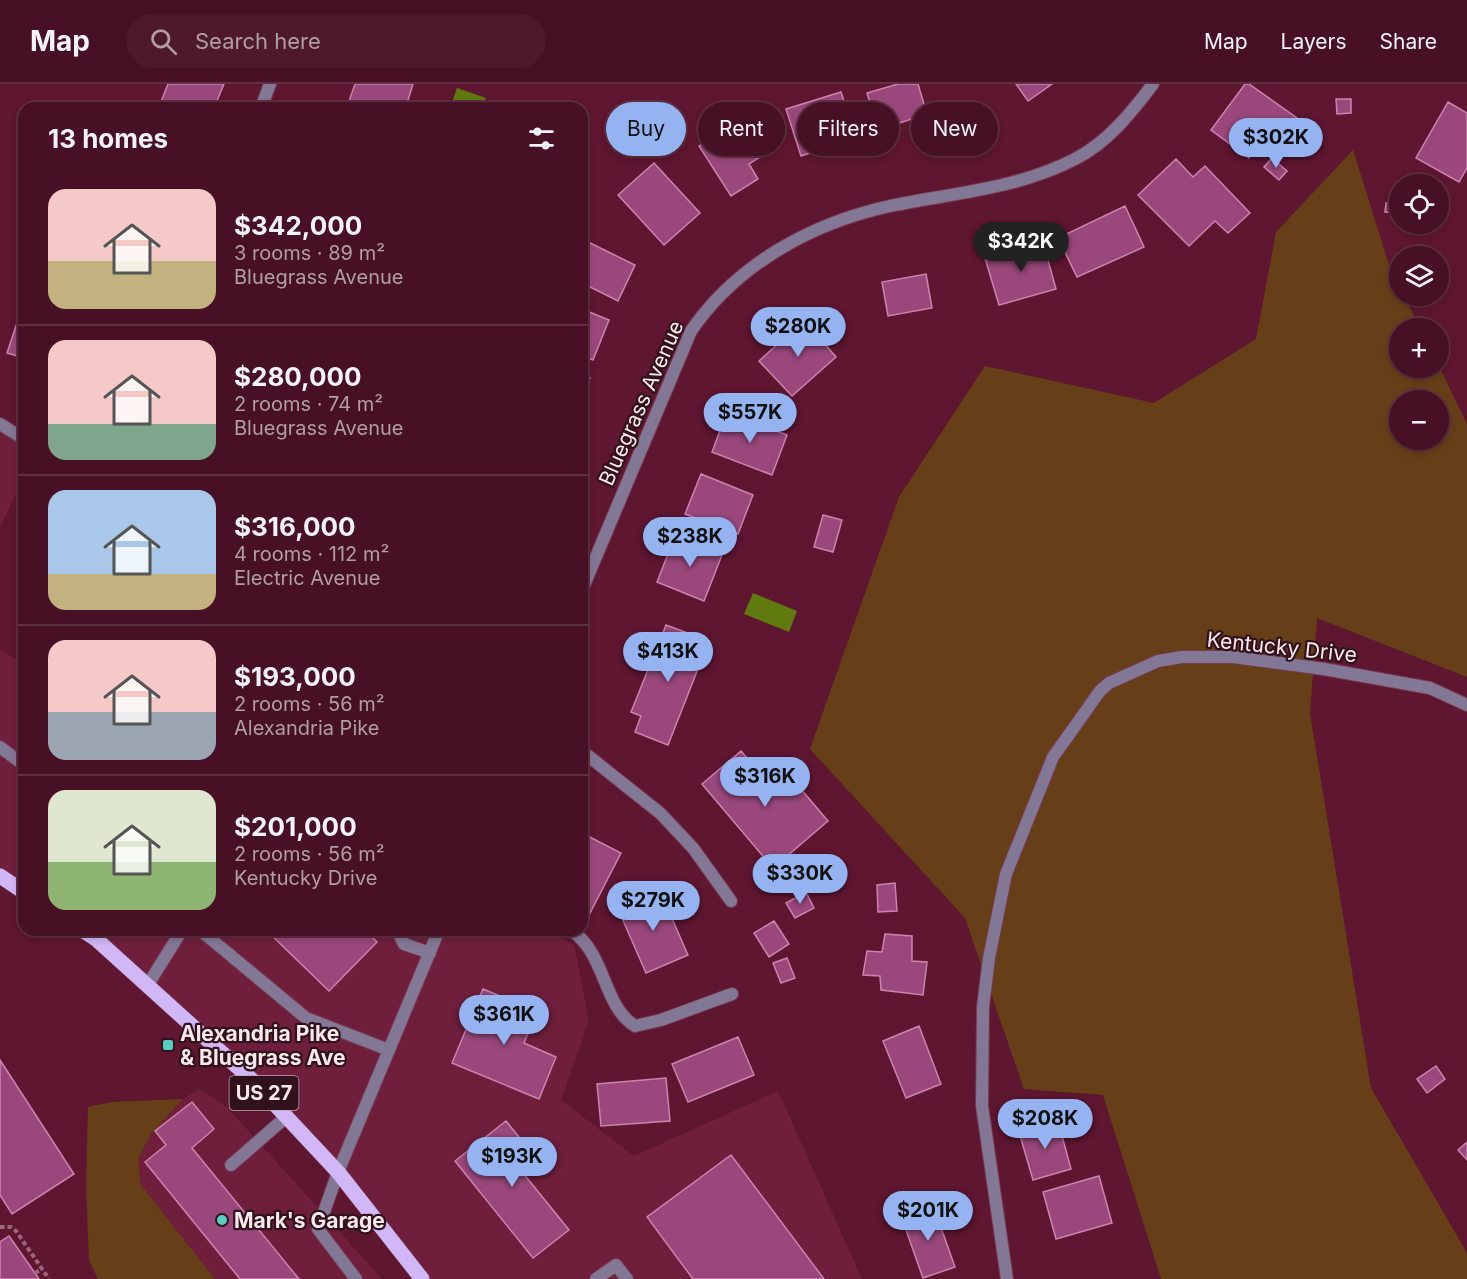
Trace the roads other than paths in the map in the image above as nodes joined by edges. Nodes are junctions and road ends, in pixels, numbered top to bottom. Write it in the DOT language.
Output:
graph roads {
  1 [pos="270,84"];
  2 [pos="1153,84"];
  3 [pos="263,102"];
  4 [pos="0,424"];
  5 [pos="18,435"];
  6 [pos="588,576"];
  7 [pos="1467,705"];
  8 [pos="0,747"];
  9 [pos="588,756"];
  10 [pos="18,760"];
  11 [pos="0,876"];
  12 [pos="18,888"];
  13 [pos="731,902"];
  14 [pos="91,936"];
  15 [pos="178,936"];
  16 [pos="207,936"];
  17 [pos="400,936"];
  18 [pos="437,936"];
  19 [pos="580,936"];
  20 [pos="430,953"];
  21 [pos="147,986"];
  22 [pos="732,994"];
  23 [pos="389,1050"];
  24 [pos="286,1117"];
  25 [pos="231,1165"];
  26 [pos="338,1172"];
  27 [pos="356,1279"];
  28 [pos="422,1279"];
  29 [pos="596,1279"];
  30 [pos="627,1279"];
  31 [pos="1007,1279"];
  1 -- 3 [label="street"];
  2 -- 6 [label="street, Bluegrass Avenue"];
  4 -- 5 [label="street"];
  7 -- 31 [label="street, Kentucky Drive"];
  8 -- 10 [label="street"];
  9 -- 13 [label="street"];
  11 -- 12 [label="main road"];
  14 -- 21 [label="main road, US 27"];
  15 -- 21 [label="street"];
  16 -- 23 [label="street"];
  17 -- 20 [label="street"];
  18 -- 20 [label="street"];
  19 -- 22 [label="street"];
  20 -- 23 [label="street"];
  21 -- 24 [label="main road, US 27"];
  23 -- 26 [label="street"];
  24 -- 25 [label="street"];
  24 -- 26 [label="main road, US 27"];
  26 -- 27 [label="street"];
  26 -- 28 [label="main road, US 27"];
  29 -- 30 [label="street"];
}
